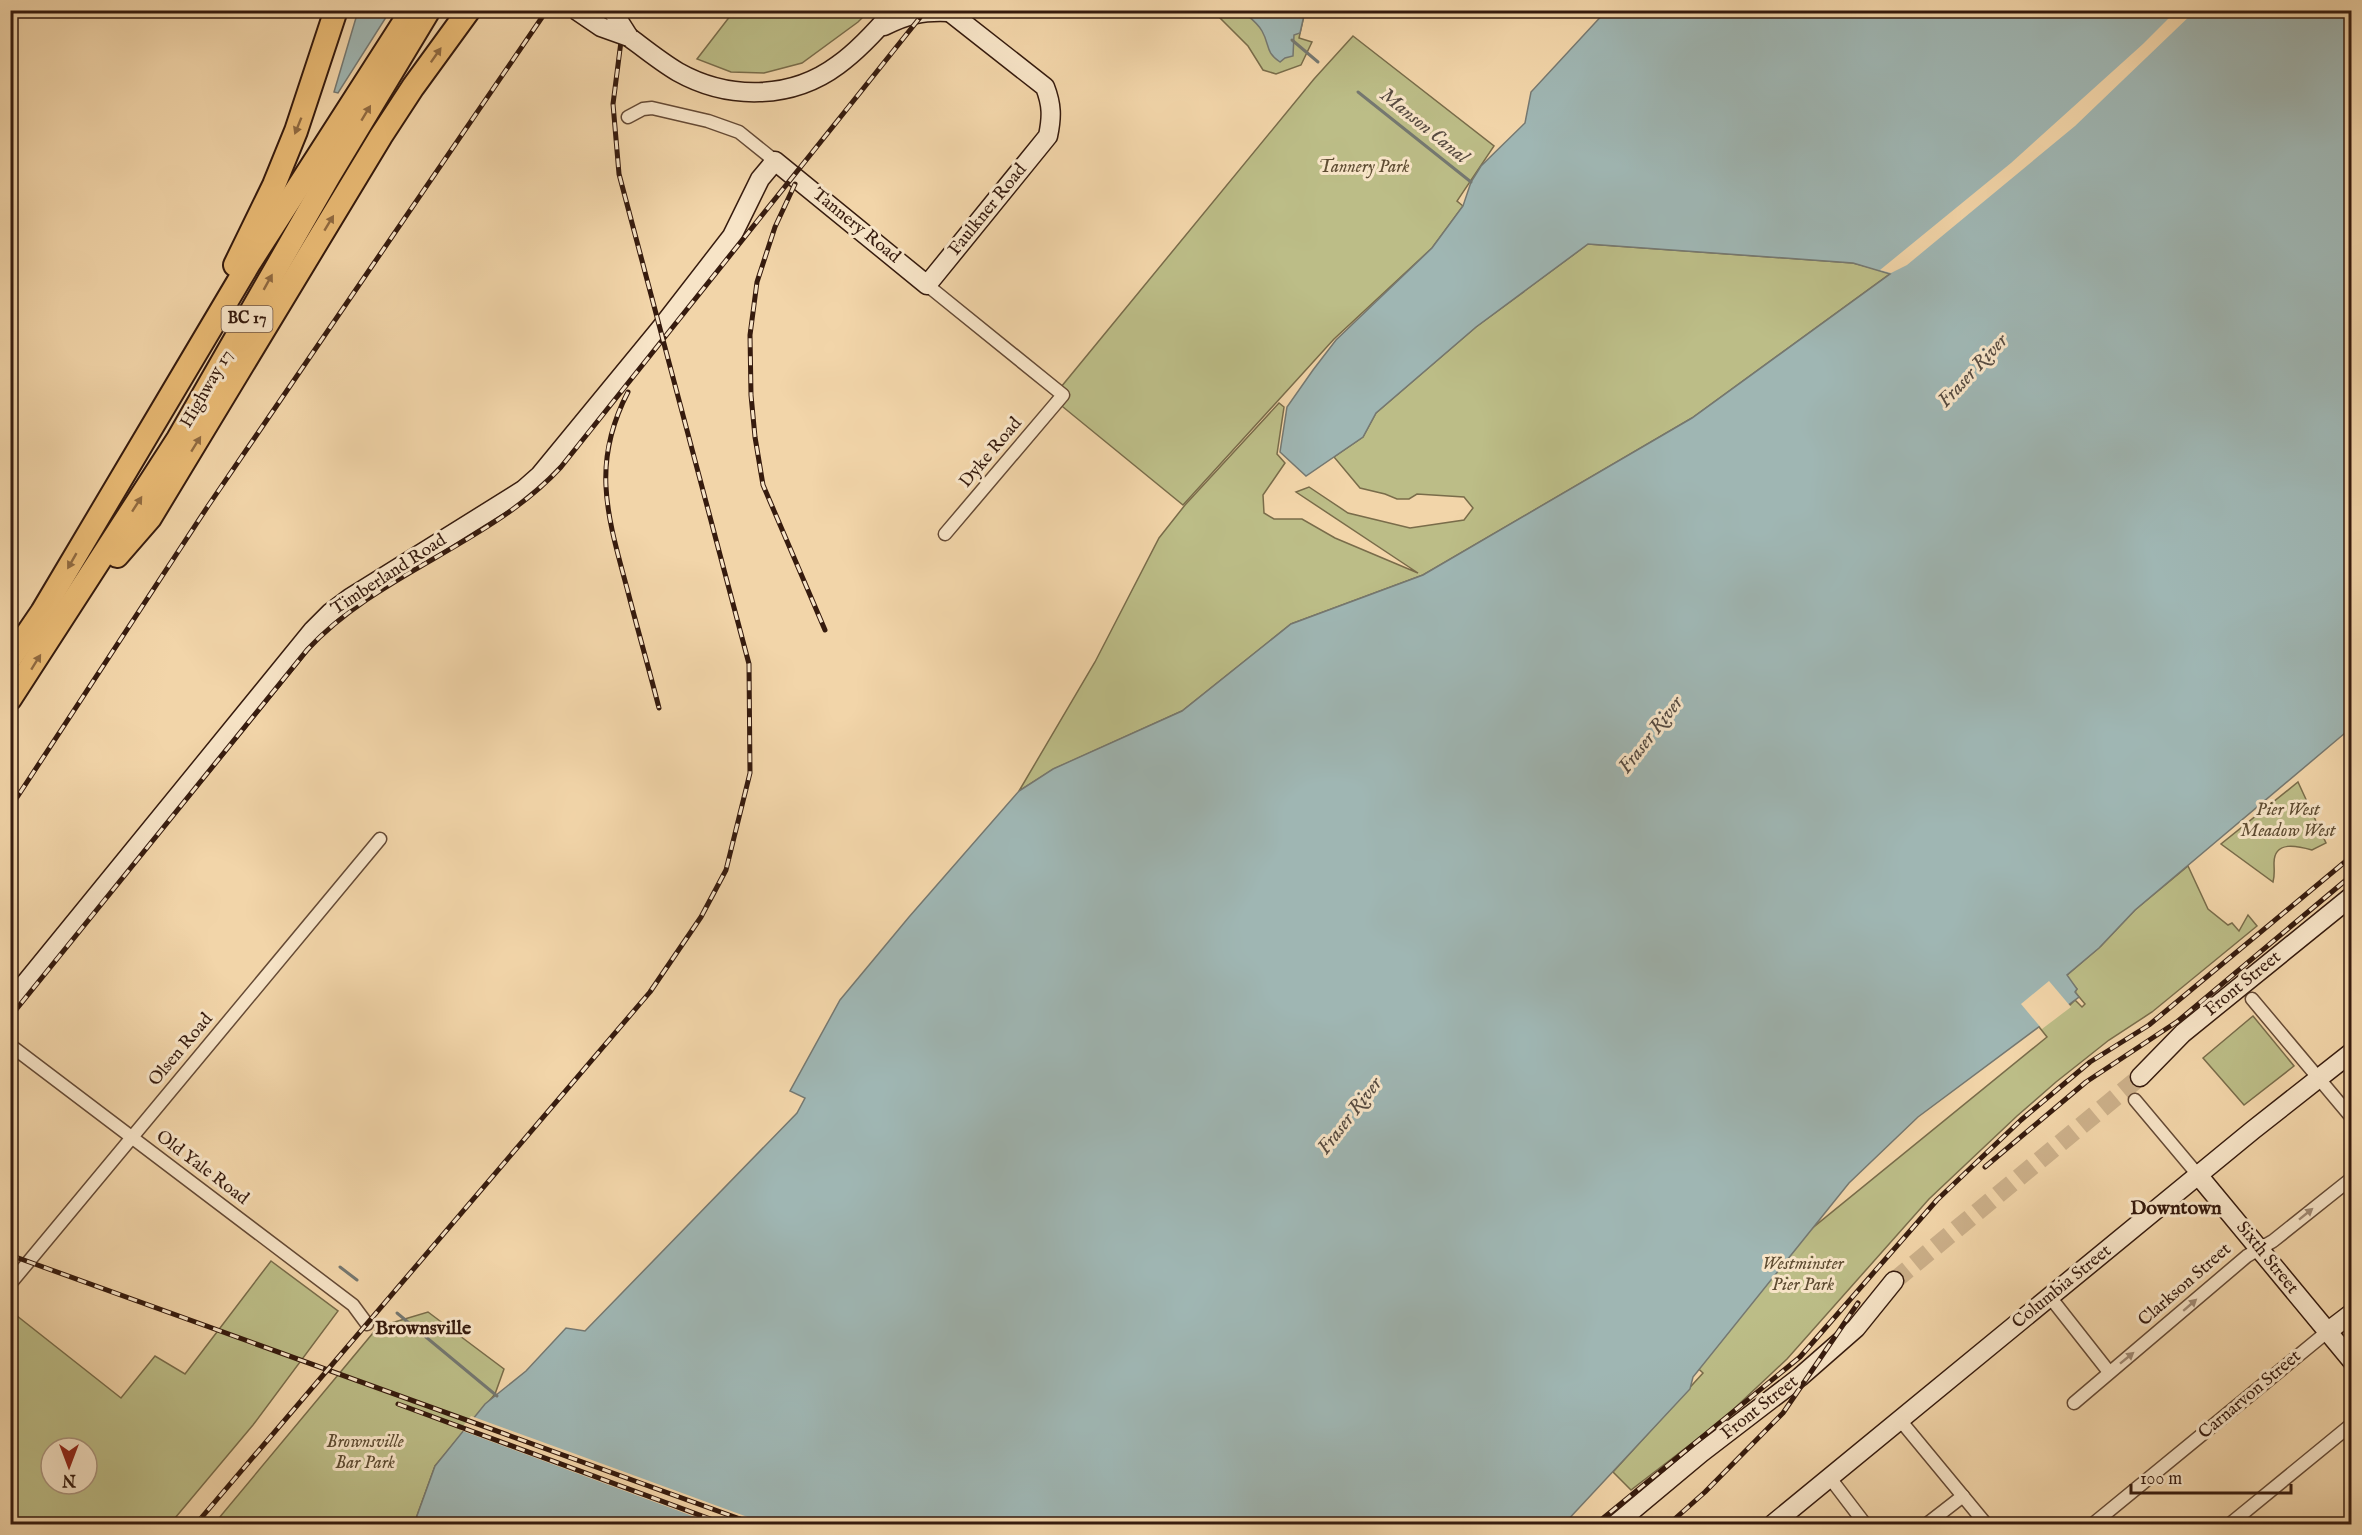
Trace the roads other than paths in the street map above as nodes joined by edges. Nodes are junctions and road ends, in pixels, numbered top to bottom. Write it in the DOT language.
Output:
graph roads {
  1 [pos="336,10"];
  2 [pos="412,10"];
  3 [pos="429,10"];
  4 [pos="576,10"];
  5 [pos="612,10"];
  6 [pos="894,10"];
  7 [pos="953,11"];
  8 [pos="467,15"];
  9 [pos="878,29"];
  10 [pos="629,37"];
  11 [pos="628,117"];
  12 [pos="775,161"];
  13 [pos="927,285"];
  14 [pos="198,348"];
  15 [pos="1063,395"];
  16 [pos="945,534"];
  17 [pos="60,624"];
  18 [pos="10,659"];
  19 [pos="10,699"];
  20 [pos="380,839"];
  21 [pos="2352,896"];
  22 [pos="2252,999"];
  23 [pos="10,1002"];
  24 [pos="10,1045"];
  25 [pos="2352,1052"];
  26 [pos="2140,1077"];
  27 [pos="2319,1079"];
  28 [pos="2135,1100"];
  29 [pos="2352,1118"];
  30 [pos="132,1137"];
  31 [pos="2198,1175"];
  32 [pos="2352,1178"];
  33 [pos="2260,1250"];
  34 [pos="1894,1281"];
  35 [pos="10,1284"];
  36 [pos="2050,1297"];
  37 [pos="2352,1313"];
  38 [pos="367,1324"];
  39 [pos="2327,1332"];
  40 [pos="2352,1361"];
  41 [pos="2109,1372"];
  42 [pos="2074,1403"];
  43 [pos="1900,1420"];
  44 [pos="2352,1424"];
  45 [pos="1830,1478"];
  46 [pos="1963,1496"];
  47 [pos="1616,1524"];
  48 [pos="1773,1524"];
  49 [pos="1865,1524"];
  50 [pos="1927,1524"];
  51 [pos="1986,1524"];
  52 [pos="2093,1524"];
  53 [pos="2230,1524"];
  1 -- 14 [label="highway, one-way"];
  2 -- 14 [label="highway, Highway 17 / BC 17"];
  17 -- 3 [label="highway, Highway 17 / BC 17, one-way"];
  4 -- 10 [label="street, bridge"];
  5 -- 10 [label="street, bridge"];
  6 -- 9 [label="street"];
  7 -- 9 [label="street"];
  7 -- 13 [label="street, Faulkner Road"];
  17 -- 8 [label="highway, one-way"];
  9 -- 10 [label="street"];
  11 -- 12 [label="street, Tannery Road"];
  12 -- 13 [label="street, Tannery Road"];
  12 -- 23 [label="street, Timberland Road"];
  13 -- 15 [label="street, Tannery Road"];
  14 -- 18 [label="highway, Highway 17 / BC 17, one-way"];
  15 -- 16 [label="street, Dyke Road"];
  19 -- 17 [label="highway, Highway 17 / BC 17, one-way"];
  20 -- 30 [label="street, Olsen Road"];
  21 -- 26 [label="street, Front Street"];
  22 -- 27 [label="street"];
  24 -- 30 [label="street, Old Yale Road"];
  25 -- 27 [label="street, Columbia Street"];
  27 -- 29 [label="street"];
  27 -- 31 [label="street, Columbia Street"];
  28 -- 31 [label="street, Sixth Street"];
  30 -- 35 [label="street, Olsen Road"];
  30 -- 38 [label="street, Old Yale Road"];
  31 -- 33 [label="street, Sixth Street"];
  31 -- 36 [label="street, Columbia Street"];
  33 -- 32 [label="street, Clarkson Street, one-way"];
  33 -- 39 [label="street, Sixth Street"];
  41 -- 33 [label="street, Clarkson Street, one-way"];
  34 -- 47 [label="street, Front Street"];
  36 -- 41 [label="street"];
  36 -- 43 [label="street, Columbia Street"];
  37 -- 39 [label="street, Carnarvon Street"];
  39 -- 40 [label="street, Sixth Street"];
  39 -- 52 [label="street, Carnarvon Street"];
  41 -- 42 [label="street, Clarkson Street"];
  43 -- 45 [label="street, Columbia Street"];
  43 -- 46 [label="street"];
  44 -- 53 [label="street"];
  45 -- 48 [label="street, Columbia Street"];
  45 -- 49 [label="street"];
  46 -- 50 [label="street"];
  46 -- 51 [label="street"];
}
